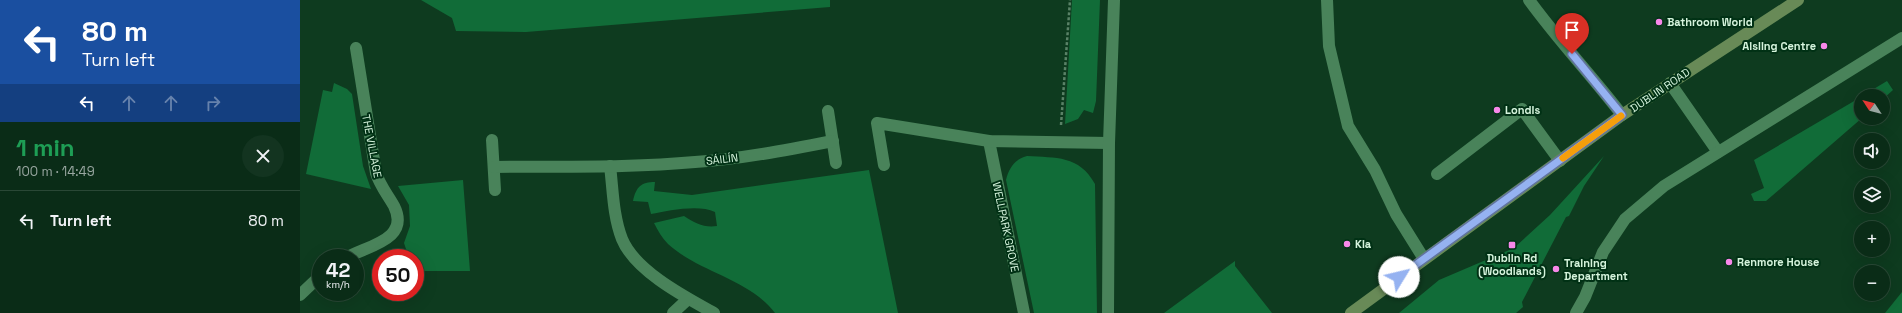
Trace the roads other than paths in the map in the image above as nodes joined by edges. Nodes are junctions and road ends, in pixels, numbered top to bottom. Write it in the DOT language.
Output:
graph roads {
  1 [pos="1114,0"];
  2 [pos="1327,0"];
  3 [pos="1529,0"];
  4 [pos="1798,0"];
  5 [pos="1902,38"];
  6 [pos="356,48"];
  7 [pos="1670,83"];
  8 [pos="828,111"];
  9 [pos="1622,115"];
  10 [pos="492,140"];
  11 [pos="833,141"];
  12 [pos="988,141"];
  13 [pos="1109,143"];
  14 [pos="1718,152"];
  15 [pos="1560,161"];
  16 [pos="836,163"];
  17 [pos="884,165"];
  18 [pos="610,166"];
  19 [pos="494,167"];
  20 [pos="1437,174"];
  21 [pos="495,190"];
  22 [pos="364,250"];
  23 [pos="1424,259"];
  24 [pos="312,283"];
  25 [pos="300,294"];
  26 [pos="688,299"];
  27 [pos="673,313"];
  28 [pos="714,313"];
  29 [pos="1024,313"];
  30 [pos="1108,313"];
  31 [pos="1351,313"];
  32 [pos="1576,313"];
  1 -- 13 [label="street"];
  2 -- 23 [label="street"];
  3 -- 9 [label="street"];
  4 -- 7 [label="main road, DUBLIN ROAD"];
  5 -- 14 [label="street"];
  6 -- 22 [label="street, THE VILLAGE"];
  7 -- 9 [label="main road, DUBLIN ROAD"];
  7 -- 14 [label="street"];
  8 -- 11 [label="street"];
  9 -- 15 [label="main road, DUBLIN ROAD"];
  10 -- 19 [label="street"];
  11 -- 16 [label="street"];
  11 -- 18 [label="street, SÁILÍN"];
  12 -- 13 [label="street"];
  12 -- 17 [label="street"];
  12 -- 29 [label="street, WELLPARK GROVE"];
  13 -- 30 [label="street"];
  14 -- 32 [label="street"];
  15 -- 20 [label="street"];
  15 -- 23 [label="main road, DUBLIN ROAD"];
  18 -- 19 [label="street, SÁILÍN"];
  18 -- 26 [label="street"];
  19 -- 21 [label="street"];
  23 -- 31 [label="main road, DUBLIN ROAD"];
  24 -- 25 [label="street"];
  26 -- 27 [label="street"];
  26 -- 28 [label="street"];
}
